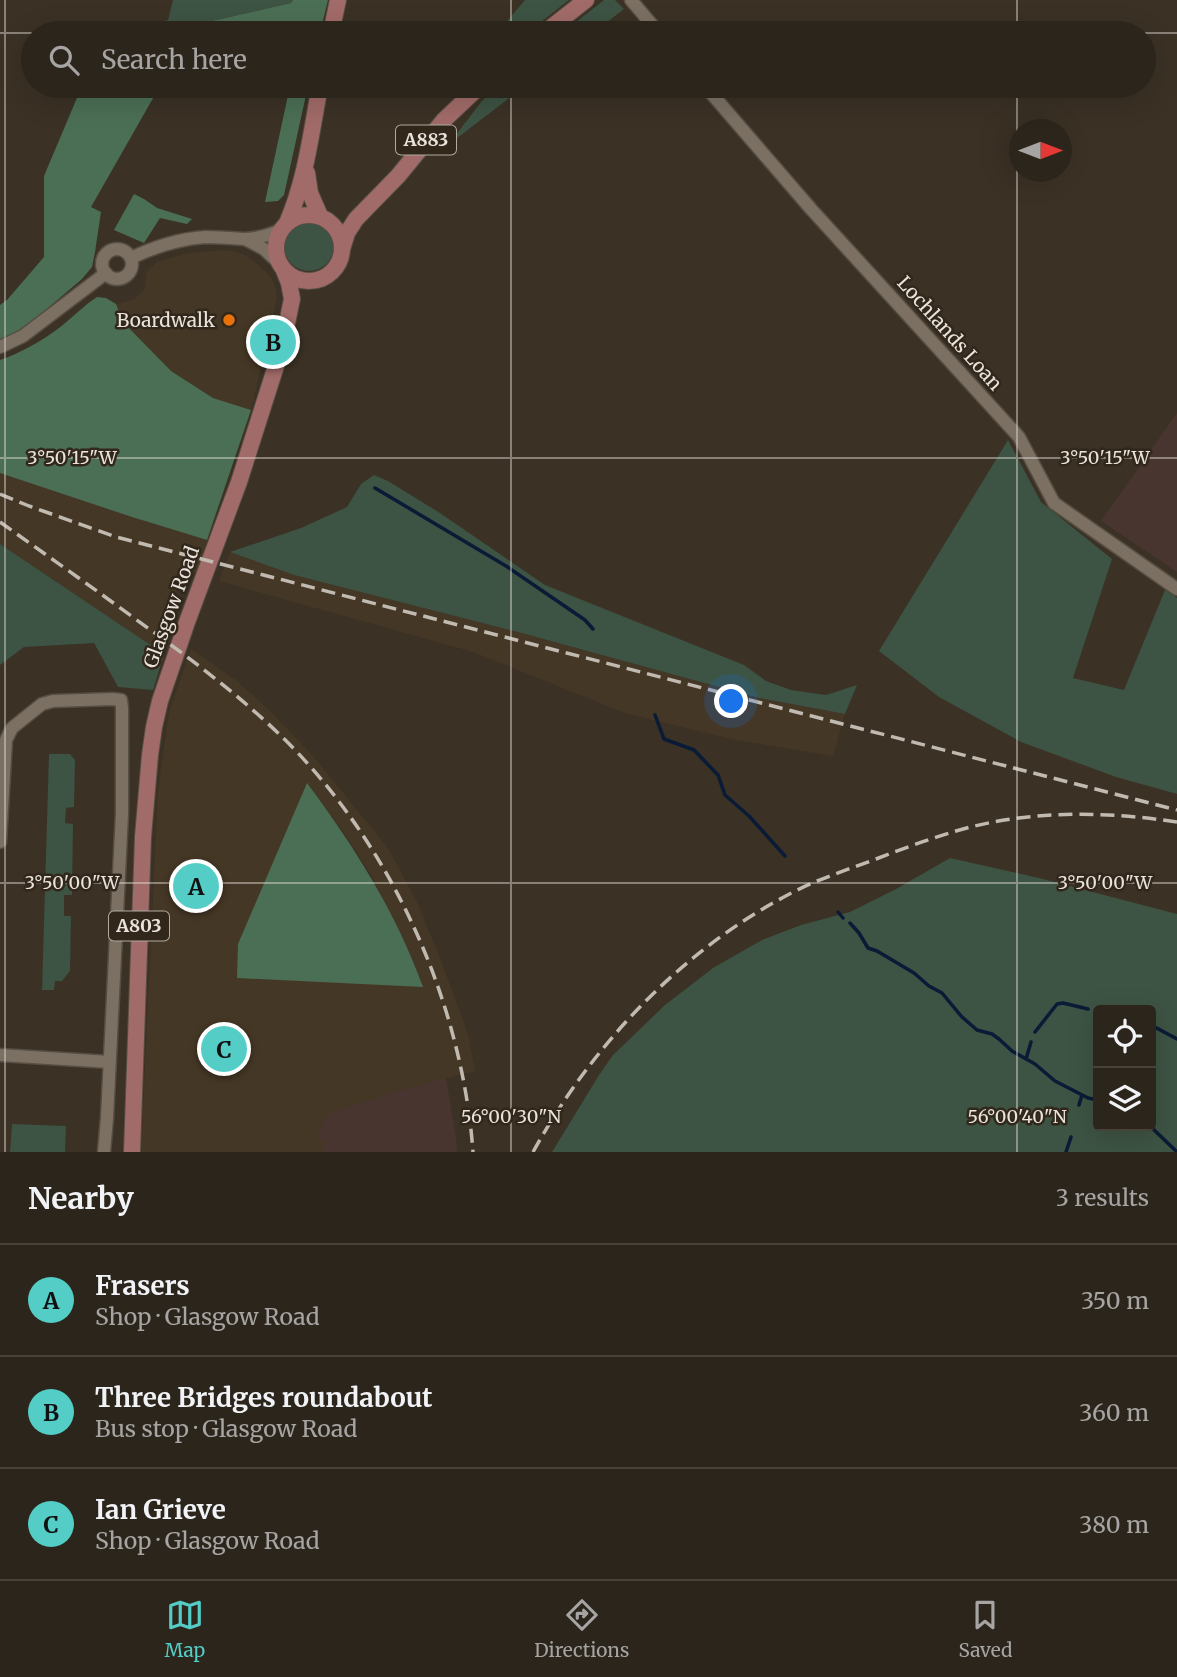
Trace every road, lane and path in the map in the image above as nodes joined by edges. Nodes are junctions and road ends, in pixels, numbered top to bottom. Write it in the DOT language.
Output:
graph roads {
  1 [pos="338,0"];
  2 [pos="586,0"];
  3 [pos="631,0"];
  4 [pos="334,21"];
  5 [pos="559,21"];
  6 [pos="649,21"];
  7 [pos="318,98"];
  8 [pos="467,98"];
  9 [pos="715,98"];
  10 [pos="307,160"];
  11 [pos="377,199"];
  12 [pos="323,218"];
  13 [pos="284,227"];
  14 [pos="245,239"];
  15 [pos="342,249"];
  16 [pos="131,258"];
  17 [pos="281,266"];
  18 [pos="106,273"];
  19 [pos="315,280"];
  20 [pos="289,316"];
  21 [pos="0,347"];
  22 [pos="1177,589"];
  23 [pos="2,786"];
  24 [pos="0,842"];
  25 [pos="117,922"];
  26 [pos="139,923"];
  27 [pos="0,1055"];
  28 [pos="110,1062"];
  29 [pos="104,1152"];
  30 [pos="132,1152"];
  1 -- 4 [label="main road"];
  2 -- 5 [label="main road"];
  3 -- 6 [label="street"];
  7 -- 10 [label="main road"];
  8 -- 11 [label="main road, A883"];
  9 -- 22 [label="street, Lochlands Loan"];
  10 -- 12 [label="main road"];
  10 -- 13 [label="main road"];
  11 -- 12 [label="main road"];
  11 -- 15 [label="main road"];
  12 -- 13 [label="main road"];
  12 -- 15 [label="main road"];
  13 -- 14 [label="street"];
  13 -- 17 [label="main road"];
  14 -- 16 [label="street"];
  14 -- 17 [label="street"];
  15 -- 19 [label="main road"];
  16 -- 18 [label="street"];
  16 -- 18 [label="street"];
  17 -- 19 [label="main road"];
  17 -- 20 [label="main road, A803"];
  18 -- 21 [label="street"];
  19 -- 20 [label="main road, A803"];
  20 -- 26 [label="main road, Glasgow Road / A803"];
  23 -- 24 [label="street"];
  23 -- 25 [label="street"];
  25 -- 26 [label="street"];
  25 -- 28 [label="street"];
  26 -- 30 [label="main road, Glasgow Road / A803"];
  27 -- 28 [label="street"];
  28 -- 29 [label="street"];
}
